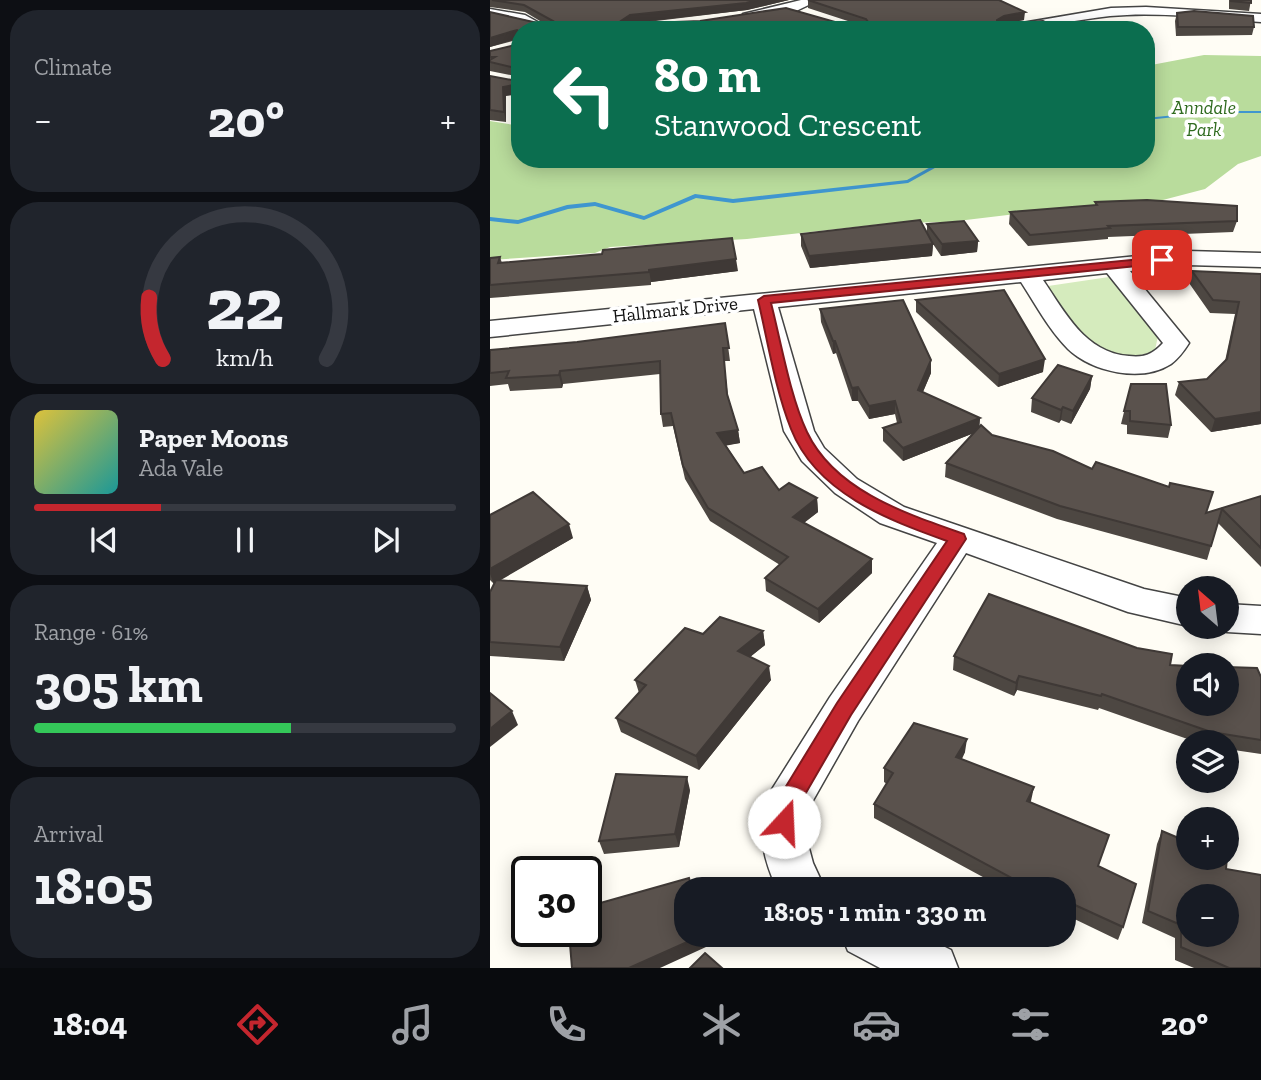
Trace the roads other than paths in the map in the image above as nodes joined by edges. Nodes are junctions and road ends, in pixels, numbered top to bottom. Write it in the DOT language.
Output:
graph roads {
  1 [pos="813,0"];
  2 [pos="1084,1"];
  3 [pos="789,9"];
  4 [pos="1032,9"];
  5 [pos="1111,12"];
  6 [pos="490,13"];
  7 [pos="809,15"];
  8 [pos="739,18"];
  9 [pos="1261,18"];
  10 [pos="1060,20"];
  11 [pos="526,21"];
  12 [pos="1054,21"];
  13 [pos="1261,260"];
  14 [pos="1112,265"];
  15 [pos="1028,275"];
  16 [pos="764,300"];
  17 [pos="490,329"];
  18 [pos="958,539"];
  19 [pos="1176,609"];
  20 [pos="1239,619"];
  21 [pos="1261,620"];
  22 [pos="795,877"];
  23 [pos="891,947"];
  24 [pos="933,968"];
  1 -- 3 [label="street"];
  2 -- 5 [label="street"];
  3 -- 7 [label="street"];
  3 -- 8 [label="street"];
  4 -- 10 [label="street"];
  5 -- 9 [label="street"];
  5 -- 10 [label="street"];
  6 -- 11 [label="street"];
  10 -- 12 [label="street"];
  13 -- 14 [label="street, Hallmark Drive"];
  14 -- 15 [label="street, Hallmark Drive"];
  14 -- 15 [label="street"];
  15 -- 16 [label="street, Hallmark Drive"];
  16 -- 17 [label="street, Hallmark Drive"];
  16 -- 18 [label="street"];
  18 -- 19 [label="street"];
  18 -- 22 [label="street"];
  20 -- 21 [label="street"];
  23 -- 24 [label="street"];
}
